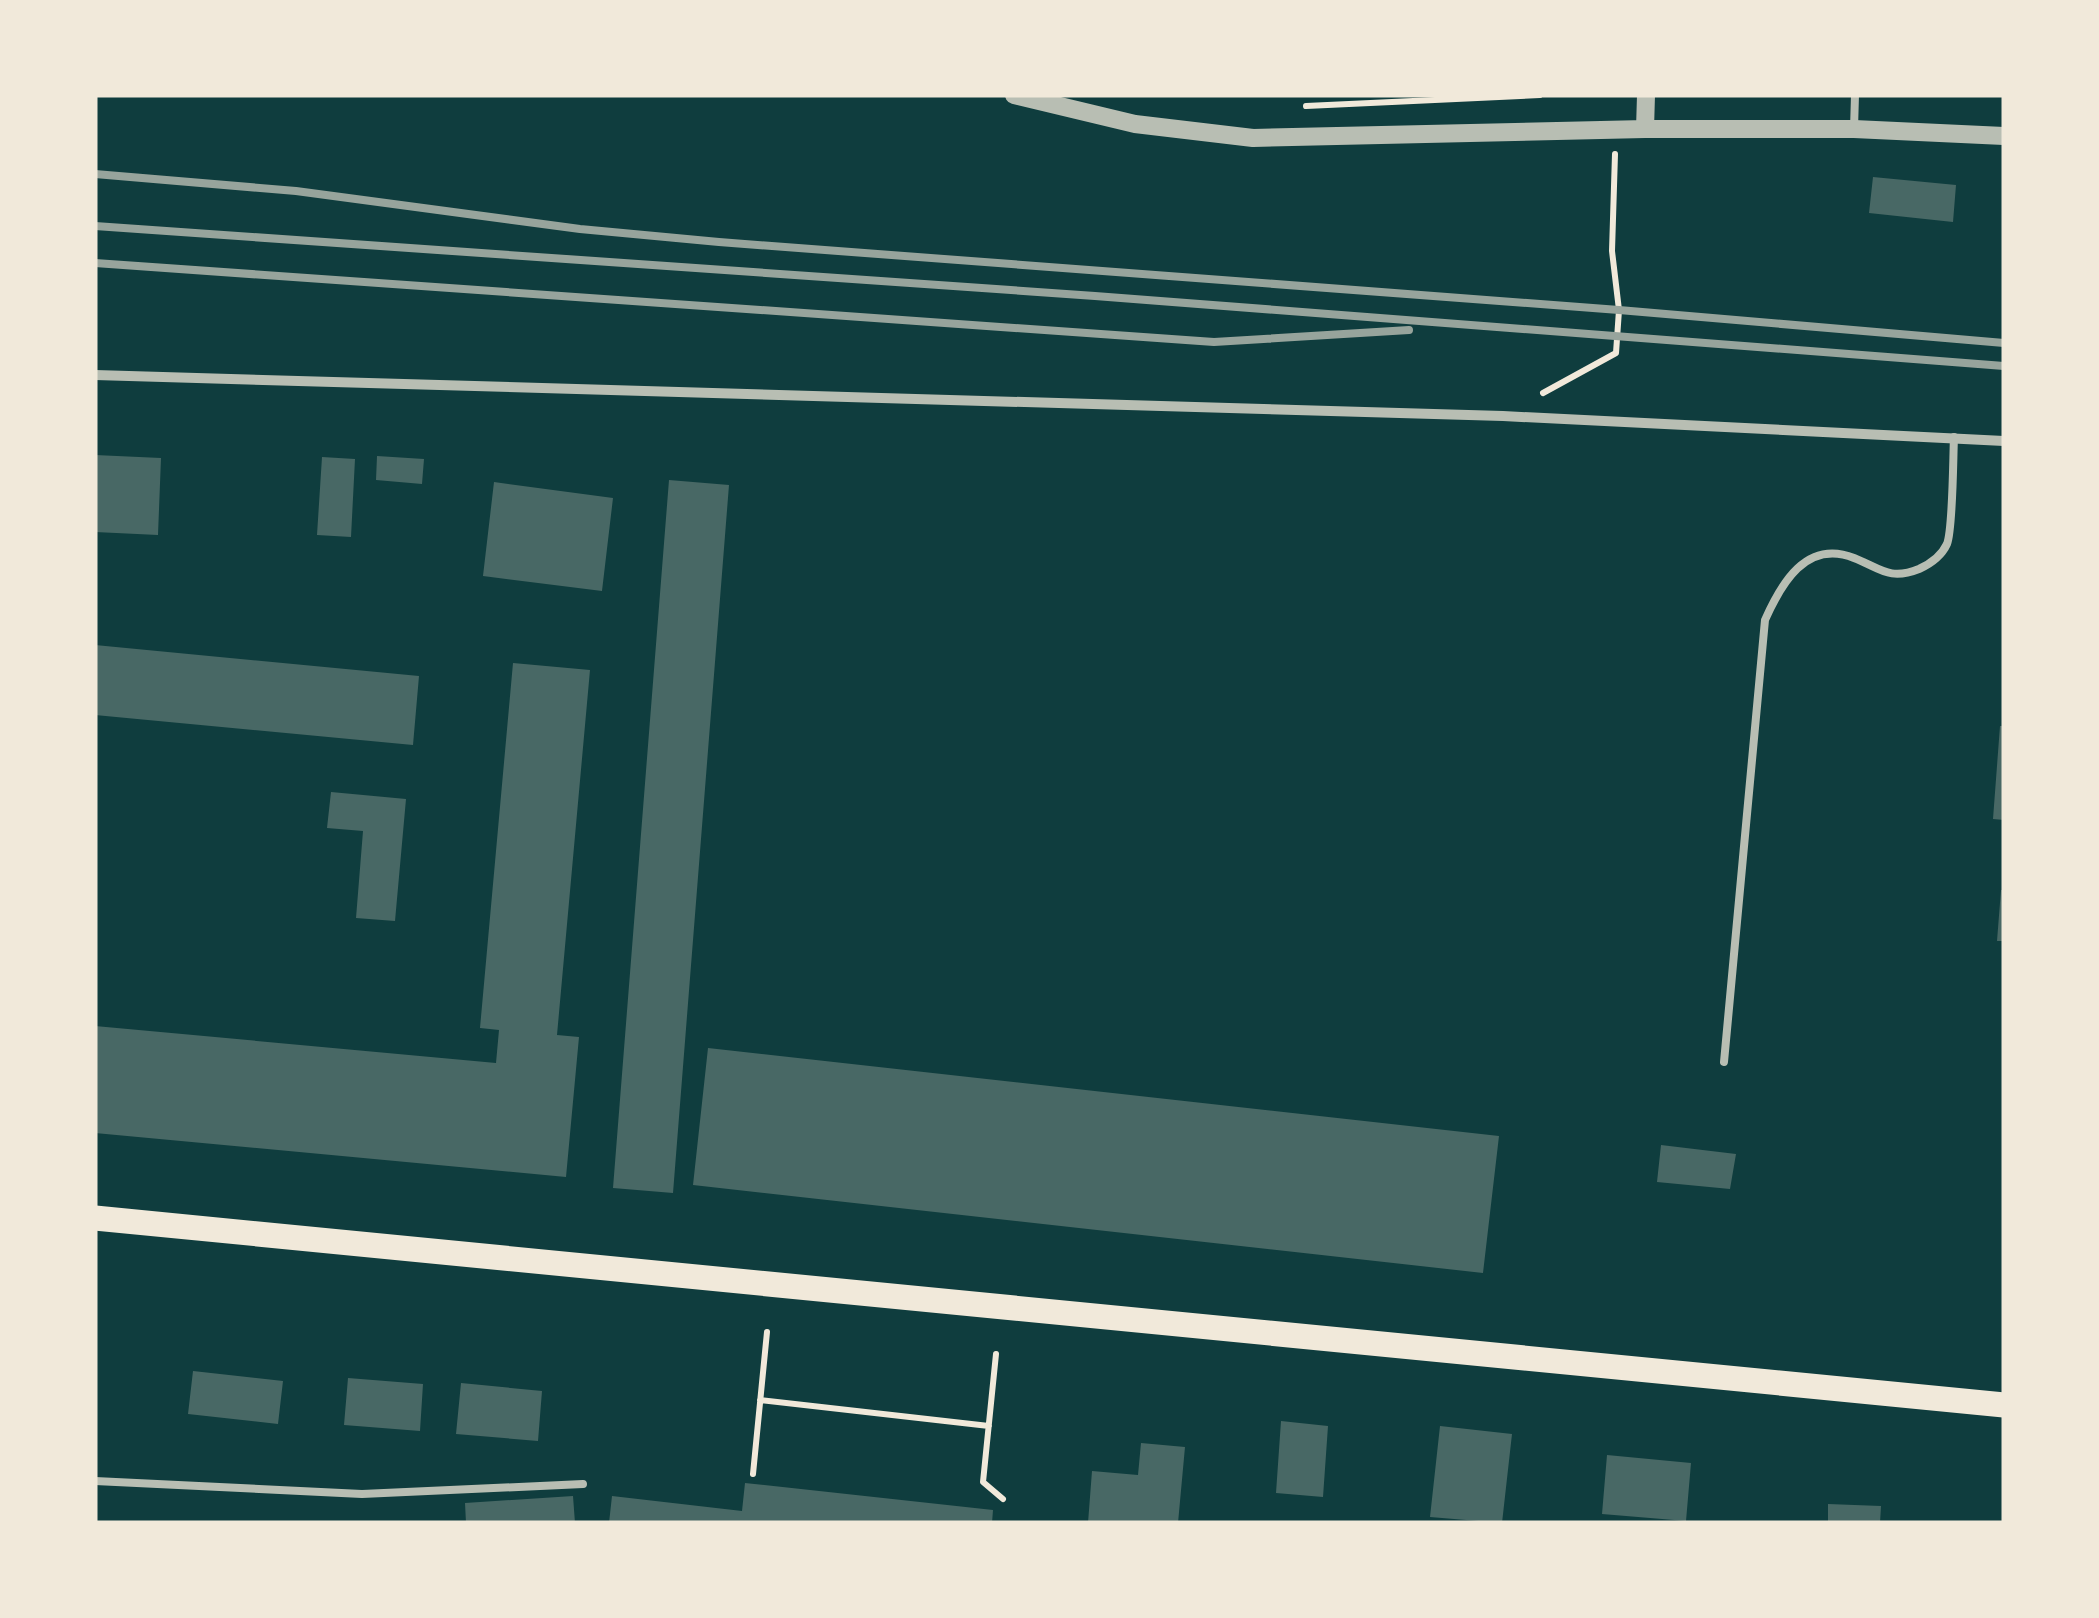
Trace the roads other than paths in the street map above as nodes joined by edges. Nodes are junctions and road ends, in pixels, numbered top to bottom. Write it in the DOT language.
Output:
graph roads {
  1 [pos="1014,95"];
  2 [pos="1646,95"];
  3 [pos="1855,95"];
  4 [pos="1645,129"];
  5 [pos="1854,129"];
  6 [pos="2004,136"];
  7 [pos="95,375"];
  8 [pos="1954,437"];
  9 [pos="2004,441"];
  10 [pos="1724,1062"];
  11 [pos="95,1218"];
  12 [pos="2004,1406"];
  13 [pos="95,1480"];
  14 [pos="583,1484"];
  1 -- 4 [label="street"];
  2 -- 4 [label="street"];
  3 -- 5 [label="lane"];
  4 -- 5 [label="street"];
  5 -- 6 [label="street"];
  7 -- 8 [label="street"];
  8 -- 9 [label="street"];
  8 -- 10 [label="lane"];
  11 -- 12 [label="main road"];
  13 -- 14 [label="lane"];
}
